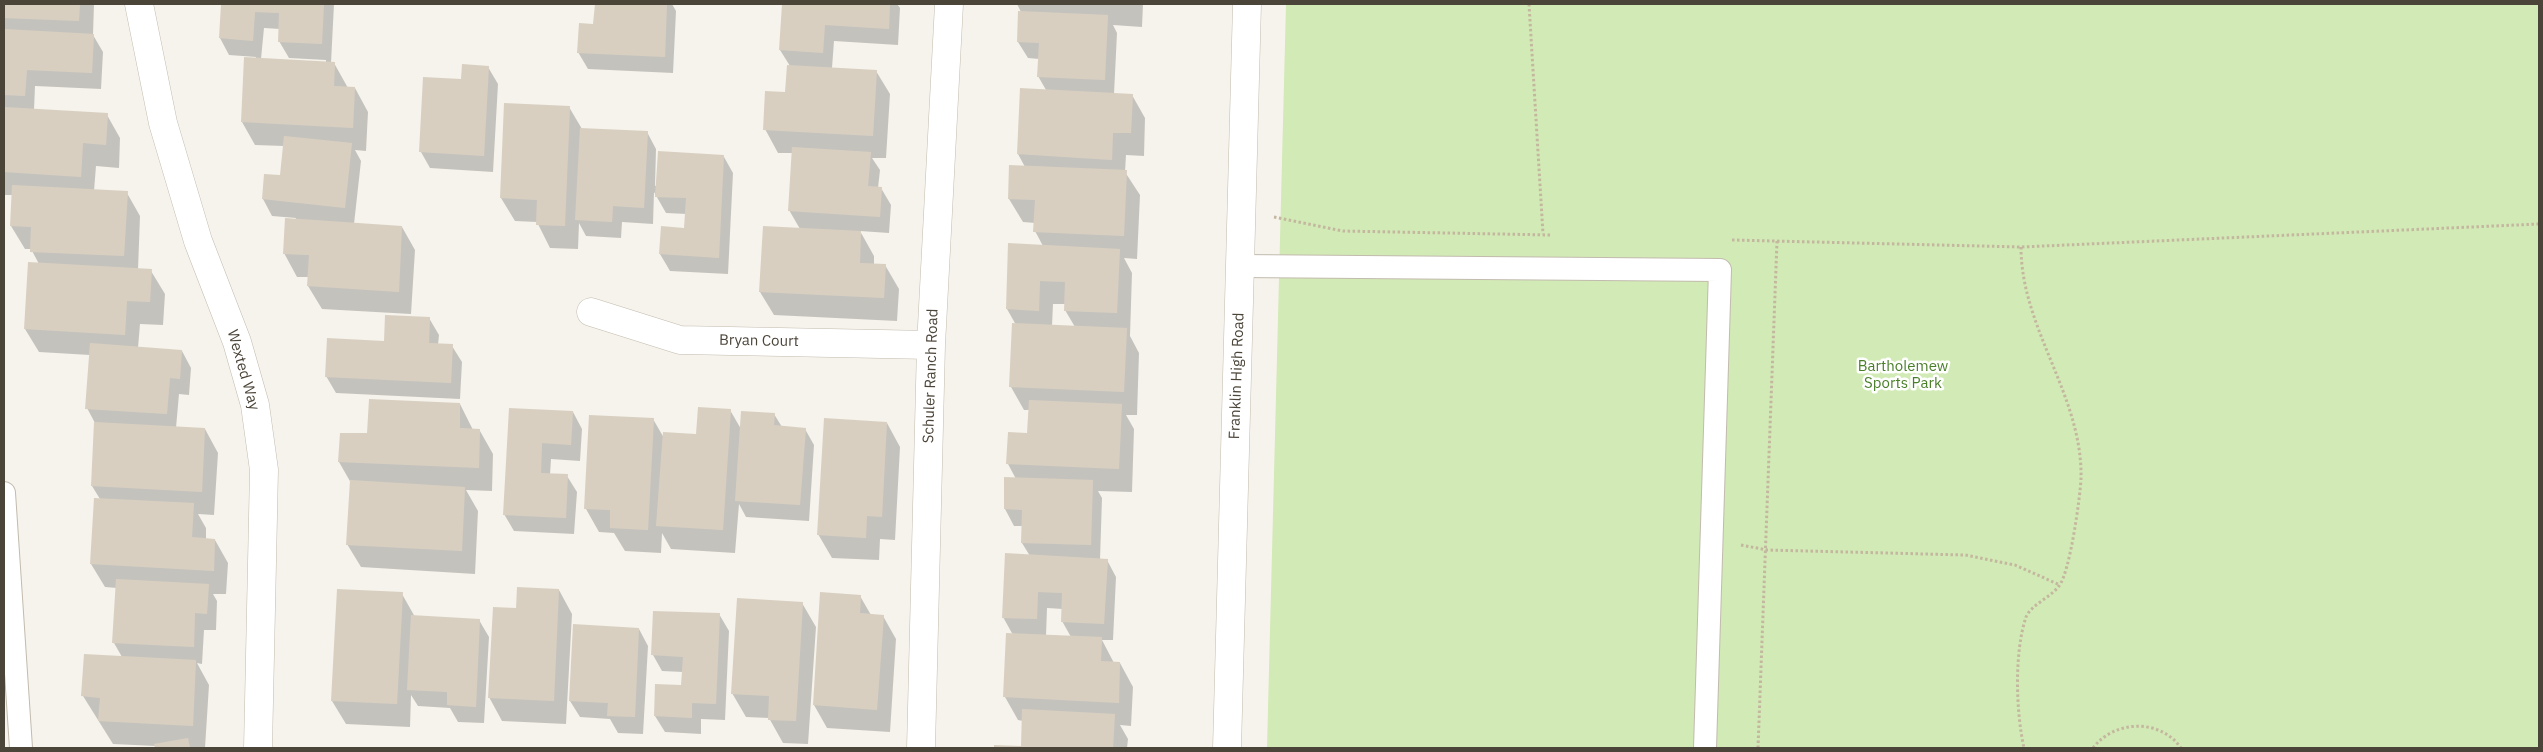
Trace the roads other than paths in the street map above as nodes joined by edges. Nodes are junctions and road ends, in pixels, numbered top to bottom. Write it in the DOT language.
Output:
graph roads {
  1 [pos="139,4"];
  2 [pos="949,4"];
  3 [pos="1247,4"];
  4 [pos="1240,266"];
  5 [pos="591,312"];
  6 [pos="931,345"];
  7 [pos="4,493"];
  8 [pos="21,748"];
  9 [pos="258,748"];
  10 [pos="921,748"];
  11 [pos="1227,748"];
  12 [pos="1705,748"];
  1 -- 9 [label="street, Wexted Way"];
  2 -- 6 [label="street, Schuler Ranch Road"];
  3 -- 4 [label="street, Franklin High Road"];
  4 -- 11 [label="street, Franklin High Road"];
  4 -- 12 [label="lane"];
  5 -- 6 [label="street, Bryan Court"];
  6 -- 10 [label="street, Schuler Ranch Road"];
  7 -- 8 [label="lane"];
}
